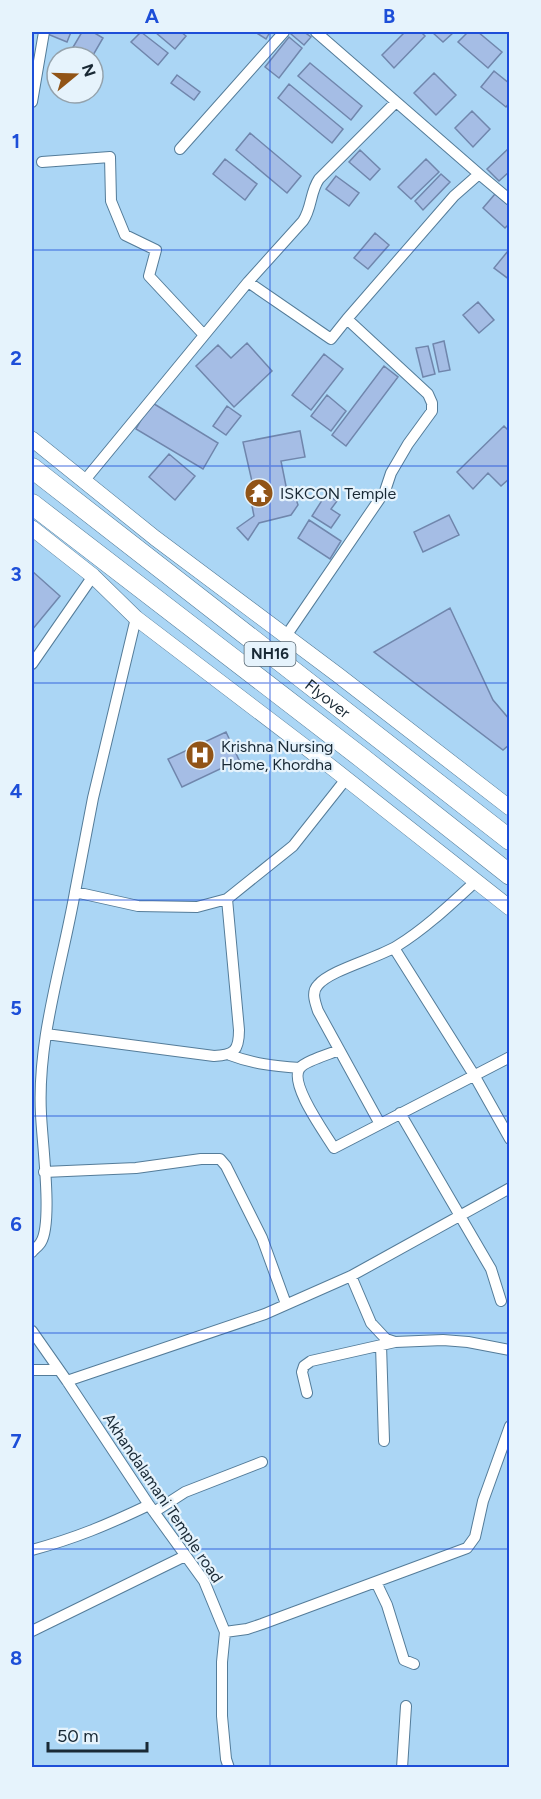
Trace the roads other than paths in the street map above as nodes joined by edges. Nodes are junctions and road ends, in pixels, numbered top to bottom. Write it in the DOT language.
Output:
graph roads {
  1 [pos="44,32"];
  2 [pos="284,32"];
  3 [pos="316,32"];
  4 [pos="32,102"];
  5 [pos="396,102"];
  6 [pos="180,149"];
  7 [pos="42,162"];
  8 [pos="479,174"];
  9 [pos="510,200"];
  10 [pos="248,282"];
  11 [pos="347,319"];
  12 [pos="204,335"];
  13 [pos="32,439"];
  14 [pos="32,468"];
  15 [pos="85,480"];
  16 [pos="32,504"];
  17 [pos="32,530"];
  18 [pos="93,576"];
  19 [pos="136,618"];
  20 [pos="286,636"];
  21 [pos="32,664"];
  22 [pos="346,779"];
  23 [pos="510,808"];
  24 [pos="510,840"];
  25 [pos="510,875"];
  26 [pos="476,881"];
  27 [pos="75,892"];
  28 [pos="227,899"];
  29 [pos="510,908"];
  30 [pos="394,948"];
  31 [pos="46,1034"];
  32 [pos="339,1050"];
  33 [pos="230,1055"];
  34 [pos="510,1058"];
  35 [pos="300,1068"];
  36 [pos="474,1075"];
  37 [pos="400,1113"];
  38 [pos="380,1124"];
  39 [pos="510,1139"];
  40 [pos="44,1172"];
  41 [pos="510,1188"];
  42 [pos="459,1215"];
  43 [pos="32,1252"];
  44 [pos="351,1276"];
  45 [pos="501,1300"];
  46 [pos="286,1304"];
  47 [pos="32,1331"];
  48 [pos="395,1342"];
  49 [pos="381,1345"];
  50 [pos="510,1350"];
  51 [pos="32,1370"];
  52 [pos="58,1370"];
  53 [pos="67,1381"];
  54 [pos="307,1393"];
  55 [pos="510,1426"];
  56 [pos="384,1441"];
  57 [pos="262,1462"];
  58 [pos="151,1509"];
  59 [pos="32,1550"];
  60 [pos="185,1556"];
  61 [pos="376,1582"];
  62 [pos="32,1631"];
  63 [pos="225,1632"];
  64 [pos="414,1664"];
  65 [pos="406,1706"];
  66 [pos="229,1767"];
  67 [pos="402,1767"];
  1 -- 4 [label="street"];
  2 -- 6 [label="street"];
  3 -- 5 [label="street"];
  5 -- 8 [label="street"];
  5 -- 10 [label="street"];
  7 -- 12 [label="street"];
  8 -- 9 [label="street"];
  8 -- 11 [label="street"];
  10 -- 11 [label="street"];
  10 -- 12 [label="street"];
  11 -- 20 [label="street"];
  12 -- 15 [label="street"];
  13 -- 15 [label="street"];
  14 -- 24 [label="highway, Flyover / NH16"];
  15 -- 20 [label="street"];
  16 -- 25 [label="highway, Flyover / NH16"];
  17 -- 18 [label="street"];
  18 -- 19 [label="street"];
  18 -- 21 [label="street"];
  19 -- 22 [label="street"];
  19 -- 27 [label="street"];
  20 -- 23 [label="street"];
  22 -- 26 [label="street"];
  22 -- 28 [label="street"];
  26 -- 29 [label="street"];
  26 -- 30 [label="street"];
  27 -- 28 [label="street"];
  27 -- 31 [label="street"];
  28 -- 33 [label="street"];
  30 -- 32 [label="street"];
  30 -- 36 [label="street"];
  31 -- 33 [label="street"];
  31 -- 40 [label="street"];
  32 -- 35 [label="street"];
  32 -- 38 [label="street"];
  33 -- 35 [label="street"];
  34 -- 36 [label="street"];
  35 -- 38 [label="street"];
  36 -- 37 [label="street"];
  36 -- 39 [label="street"];
  37 -- 38 [label="street"];
  37 -- 42 [label="street"];
  40 -- 43 [label="street"];
  40 -- 46 [label="street"];
  41 -- 42 [label="street"];
  42 -- 44 [label="street"];
  42 -- 45 [label="street"];
  44 -- 46 [label="street"];
  44 -- 48 [label="street"];
  46 -- 53 [label="street"];
  47 -- 52 [label="street, Akhandalamani Temple road"];
  48 -- 49 [label="street"];
  48 -- 50 [label="street"];
  49 -- 54 [label="street"];
  49 -- 56 [label="street"];
  51 -- 52 [label="street"];
  52 -- 53 [label="street, Akhandalamani Temple road"];
  53 -- 58 [label="street, Akhandalamani Temple road"];
  55 -- 61 [label="street"];
  57 -- 58 [label="street"];
  58 -- 59 [label="street"];
  58 -- 60 [label="street, Akhandalamani Temple road"];
  60 -- 62 [label="street"];
  60 -- 63 [label="street, Akhandalamani Temple road"];
  61 -- 63 [label="street"];
  61 -- 64 [label="street"];
  63 -- 66 [label="street, Akhandalamani Temple road"];
  65 -- 67 [label="street"];
}
